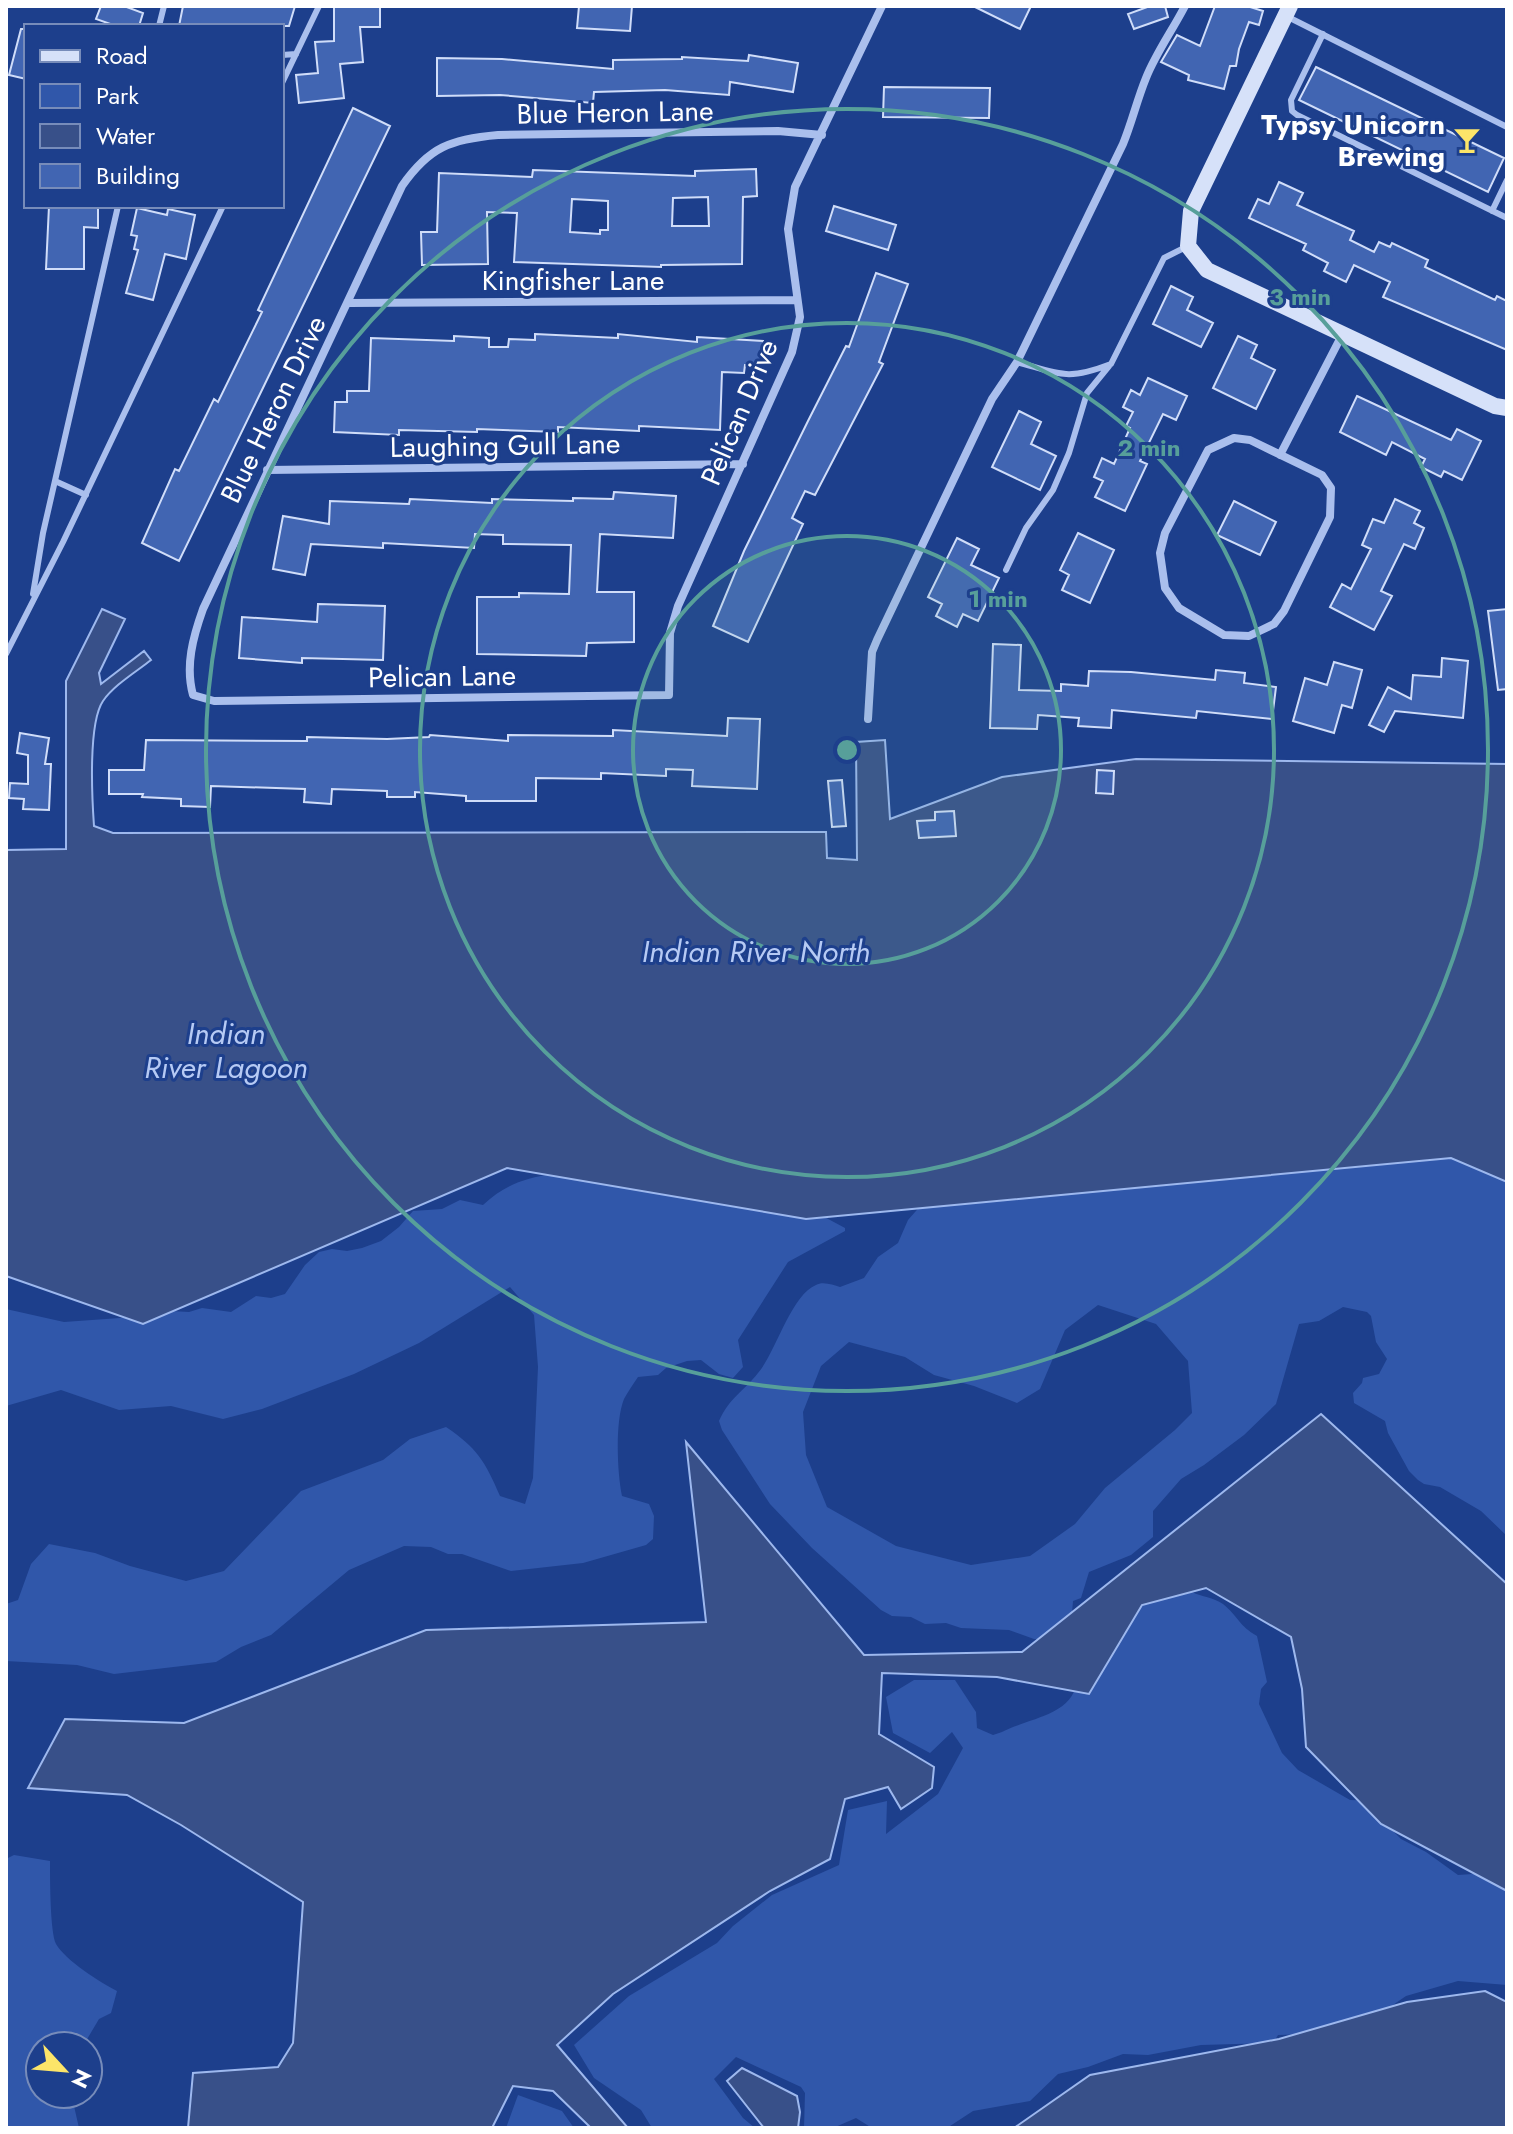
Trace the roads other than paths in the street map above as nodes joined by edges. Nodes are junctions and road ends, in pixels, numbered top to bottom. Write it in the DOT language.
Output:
graph roads {
  1 [pos="319,6"];
  2 [pos="882,6"];
  3 [pos="1185,6"];
  4 [pos="1288,11"];
  5 [pos="1323,34"];
  6 [pos="296,54"];
  7 [pos="284,55"];
  8 [pos="284,79"];
  9 [pos="1507,127"];
  10 [pos="822,135"];
  11 [pos="416,166"];
  12 [pos="1507,180"];
  13 [pos="118,208"];
  14 [pos="222,208"];
  15 [pos="1492,211"];
  16 [pos="1507,218"];
  17 [pos="1188,246"];
  18 [pos="796,300"];
  19 [pos="349,303"];
  20 [pos="1342,335"];
  21 [pos="1017,362"];
  22 [pos="1111,364"];
  23 [pos="1507,408"];
  24 [pos="1280,455"];
  25 [pos="743,464"];
  26 [pos="267,470"];
  27 [pos="55,481"];
  28 [pos="86,495"];
  29 [pos="1006,570"];
  30 [pos="32,601"];
  31 [pos="6,654"];
  32 [pos="669,655"];
  33 [pos="189,678"];
  34 [pos="868,719"];
  1 -- 6 [label="lane"];
  2 -- 10 [label="street, Pelican Drive"];
  3 -- 21 [label="street"];
  4 -- 5 [label="lane"];
  4 -- 17 [label="street"];
  5 -- 9 [label="lane"];
  5 -- 15 [label="lane"];
  6 -- 7 [label="lane"];
  6 -- 8 [label="lane"];
  10 -- 11 [label="street, Blue Heron Lane"];
  10 -- 18 [label="street, Pelican Drive"];
  11 -- 19 [label="street, Blue Heron Drive"];
  12 -- 15 [label="lane"];
  13 -- 27 [label="lane"];
  14 -- 28 [label="lane"];
  15 -- 16 [label="lane"];
  17 -- 20 [label="street"];
  17 -- 22 [label="lane"];
  18 -- 19 [label="street, Kingfisher Lane"];
  18 -- 25 [label="street, Pelican Drive"];
  19 -- 26 [label="street, Blue Heron Drive"];
  20 -- 23 [label="street"];
  20 -- 24 [label="street"];
  21 -- 22 [label="lane"];
  21 -- 34 [label="street"];
  22 -- 29 [label="lane"];
  24 -- 24 [label="street"];
  25 -- 26 [label="street, Laughing Gull Lane"];
  25 -- 32 [label="street, Pelican Drive"];
  26 -- 33 [label="street, Blue Heron Drive"];
  27 -- 28 [label="lane"];
  27 -- 30 [label="lane"];
  28 -- 30 [label="lane"];
  30 -- 31 [label="lane"];
  32 -- 33 [label="street, Pelican Lane"];
}
